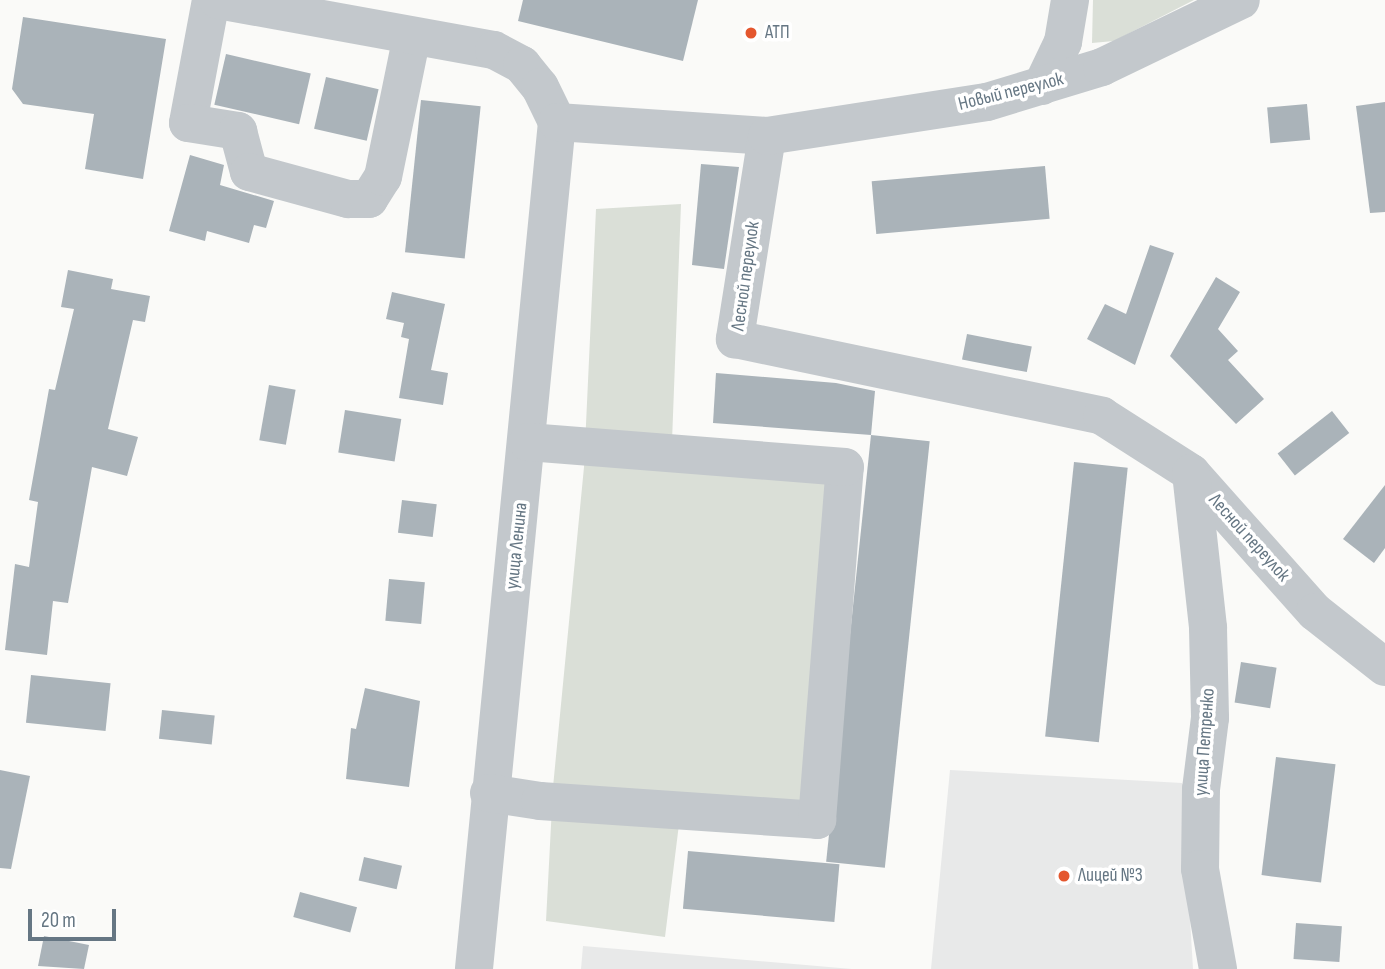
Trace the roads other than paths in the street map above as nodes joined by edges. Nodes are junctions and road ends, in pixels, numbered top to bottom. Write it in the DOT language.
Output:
graph roads {
  1 [pos="211,0"];
  2 [pos="218,0"];
  3 [pos="1070,0"];
  4 [pos="1241,0"];
  5 [pos="412,36"];
  6 [pos="1042,86"];
  7 [pos="557,122"];
  8 [pos="767,136"];
  9 [pos="528,442"];
  10 [pos="1191,473"];
  11 [pos="1385,667"];
  12 [pos="489,793"];
  13 [pos="474,969"];
  14 [pos="1217,969"];
  1 -- 5 [label="street"];
  2 -- 5 [label="street"];
  3 -- 6 [label="street"];
  4 -- 6 [label="street, Новый переулок"];
  5 -- 7 [label="street"];
  6 -- 8 [label="street, Новый переулок"];
  7 -- 8 [label="street"];
  7 -- 9 [label="street, улица Ленина"];
  8 -- 10 [label="street, Лесной переулок"];
  9 -- 12 [label="street, улица Ленина"];
  9 -- 12 [label="street"];
  10 -- 11 [label="street, Лесной переулок"];
  10 -- 14 [label="street, улица Петренко"];
  12 -- 13 [label="street, улица Ленина"];
}
